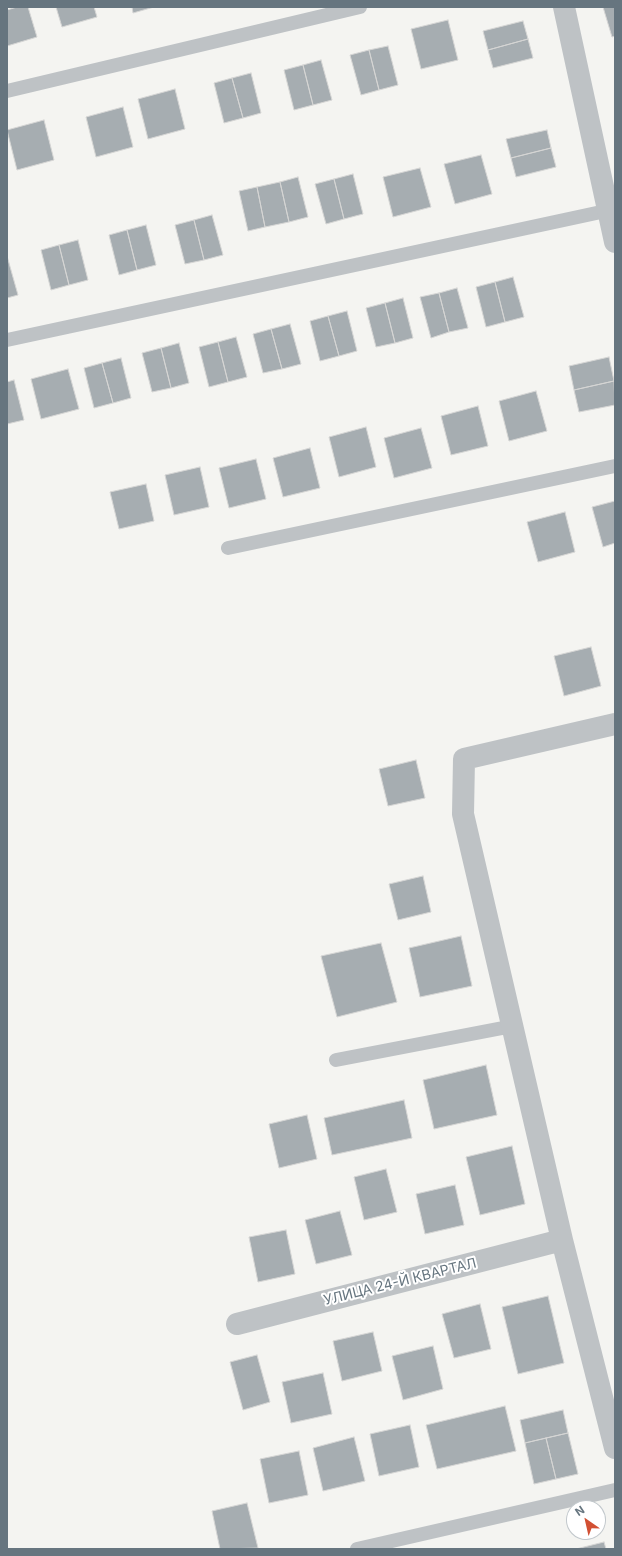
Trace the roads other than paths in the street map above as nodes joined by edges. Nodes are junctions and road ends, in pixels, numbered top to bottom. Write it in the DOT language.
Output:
graph roads {
  1 [pos="360,7"];
  2 [pos="564,7"];
  3 [pos="7,91"];
  4 [pos="611,210"];
  5 [pos="615,242"];
  6 [pos="7,340"];
  7 [pos="615,466"];
  8 [pos="228,548"];
  9 [pos="615,724"];
  10 [pos="512,1026"];
  11 [pos="336,1060"];
  12 [pos="562,1240"];
  13 [pos="237,1324"];
  14 [pos="615,1448"];
  15 [pos="615,1490"];
  16 [pos="357,1549"];
  1 -- 3 [label="lane"];
  2 -- 4 [label="street"];
  4 -- 5 [label="street"];
  4 -- 6 [label="lane"];
  7 -- 8 [label="lane"];
  9 -- 10 [label="street"];
  10 -- 11 [label="lane"];
  10 -- 12 [label="street"];
  12 -- 13 [label="street, УЛИЦА 24-Й КВАРТАЛ"];
  12 -- 14 [label="street"];
  15 -- 16 [label="lane"];
}
